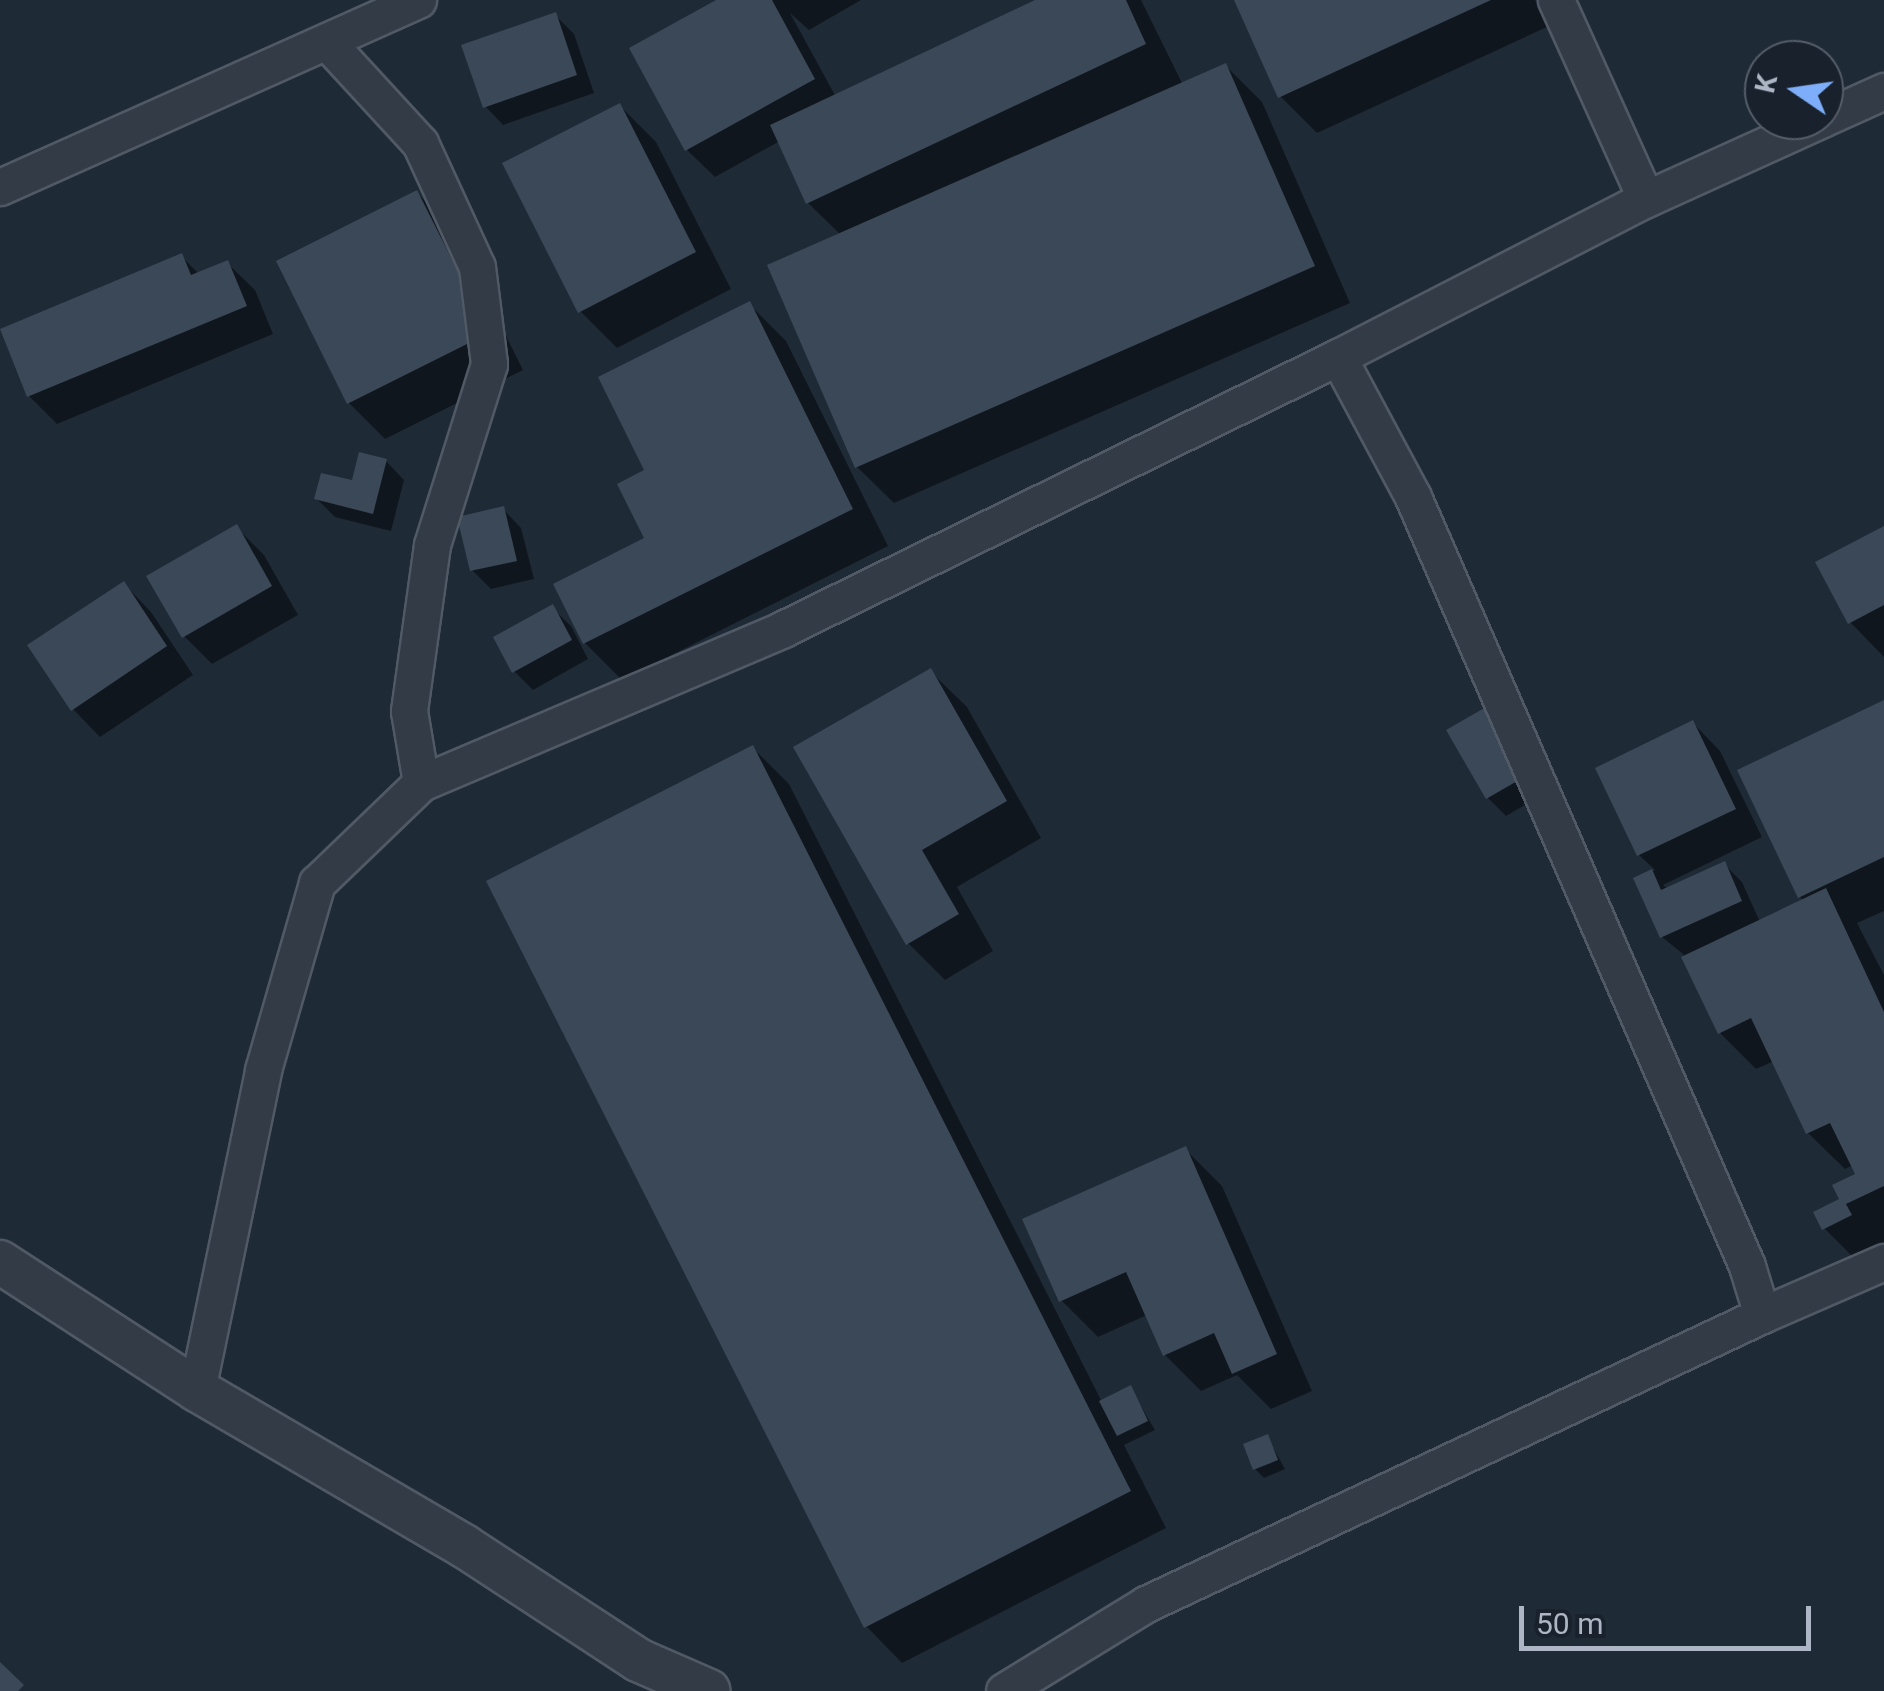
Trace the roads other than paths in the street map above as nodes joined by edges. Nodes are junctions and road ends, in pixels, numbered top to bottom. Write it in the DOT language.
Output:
graph roads {
  1 [pos="418,0"];
  2 [pos="1556,0"];
  3 [pos="328,42"];
  4 [pos="1884,91"];
  5 [pos="1844,109"];
  6 [pos="1776,140"];
  7 [pos="0,187"];
  8 [pos="1646,199"];
  9 [pos="1338,357"];
  10 [pos="421,782"];
  11 [pos="0,1262"];
  12 [pos="1884,1262"];
  13 [pos="1762,1315"];
  14 [pos="197,1390"];
  15 [pos="710,1691"];
  16 [pos="1004,1691"];
  1 -- 3 [label="street"];
  2 -- 8 [label="street"];
  3 -- 7 [label="street"];
  3 -- 10 [label="street"];
  4 -- 5 [label="street"];
  6 -- 8 [label="street"];
  8 -- 9 [label="street"];
  9 -- 10 [label="street"];
  9 -- 13 [label="street"];
  10 -- 14 [label="street"];
  11 -- 14 [label="street"];
  12 -- 13 [label="street"];
  13 -- 16 [label="street"];
  14 -- 15 [label="street"];
}
